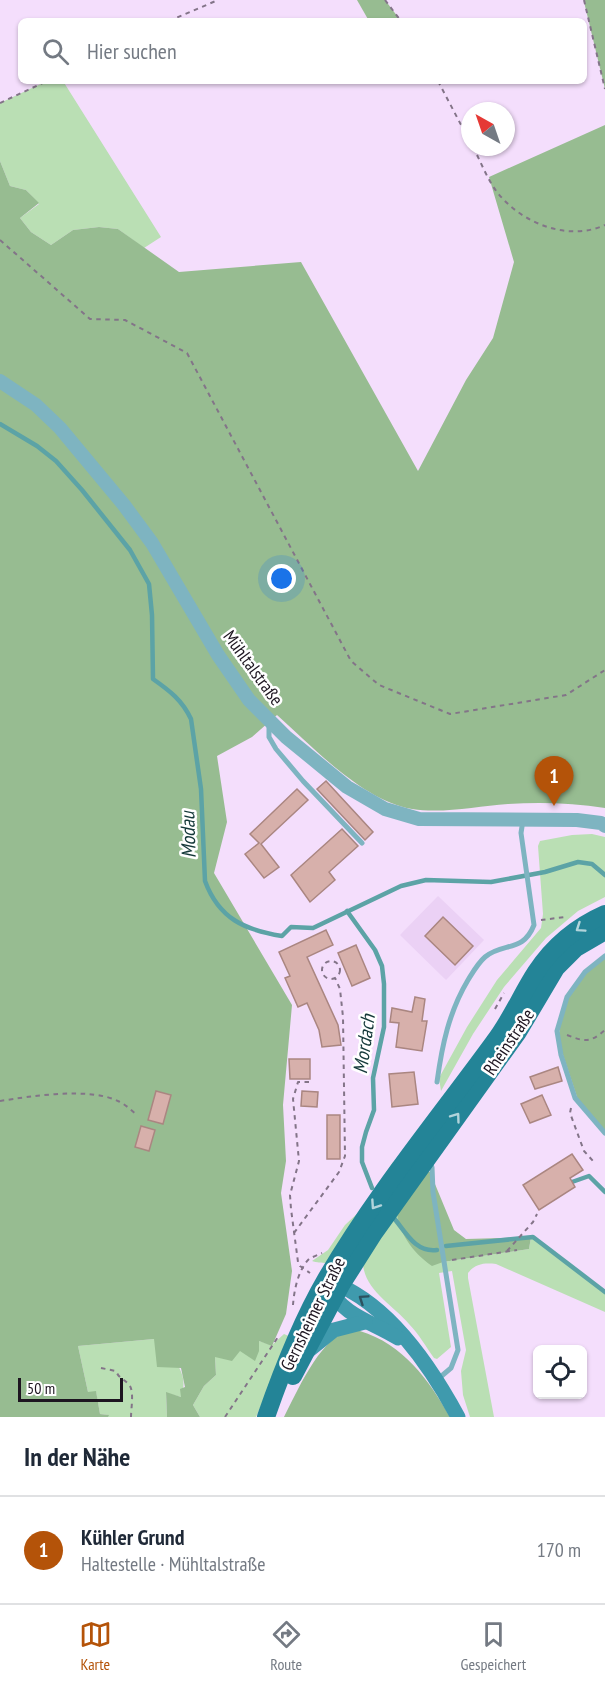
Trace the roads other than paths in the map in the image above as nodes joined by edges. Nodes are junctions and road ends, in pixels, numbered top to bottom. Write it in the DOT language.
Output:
graph roads {
  1 [pos="0,381"];
  2 [pos="269,721"];
  3 [pos="604,824"];
  4 [pos="522,826"];
  5 [pos="362,843"];
  6 [pos="605,914"];
  7 [pos="605,931"];
  8 [pos="605,956"];
  9 [pos="437,1082"];
  10 [pos="605,1133"];
  11 [pos="420,1163"];
  12 [pos="334,1288"];
  13 [pos="365,1322"];
  14 [pos="411,1346"];
  15 [pos="304,1356"];
  16 [pos="437,1380"];
  17 [pos="266,1417"];
  18 [pos="272,1417"];
  19 [pos="458,1417"];
  1 -- 2 [label="street, Mühltalstraße"];
  2 -- 4 [label="street, Mühltalstraße"];
  2 -- 5 [label="lane"];
  3 -- 4 [label="street, Mühltalstraße"];
  4 -- 9 [label="lane"];
  6 -- 11 [label="main road, Rheinstraße, one-way"];
  11 -- 7 [label="main road, Rheinstraße, one-way"];
  8 -- 10 [label="lane"];
  11 -- 12 [label="main road, Gernsheimer Straße"];
  11 -- 16 [label="lane"];
  12 -- 13 [label="main road"];
  14 -- 12 [label="main road, one-way"];
  12 -- 15 [label="main road, Gernsheimer Straße"];
  12 -- 17 [label="main road, Gernsheimer Straße"];
  13 -- 14 [label="main road"];
  13 -- 15 [label="main road"];
  14 -- 16 [label="main road"];
  15 -- 18 [label="main road, Gernsheimer Straße"];
  16 -- 19 [label="main road"];
}
